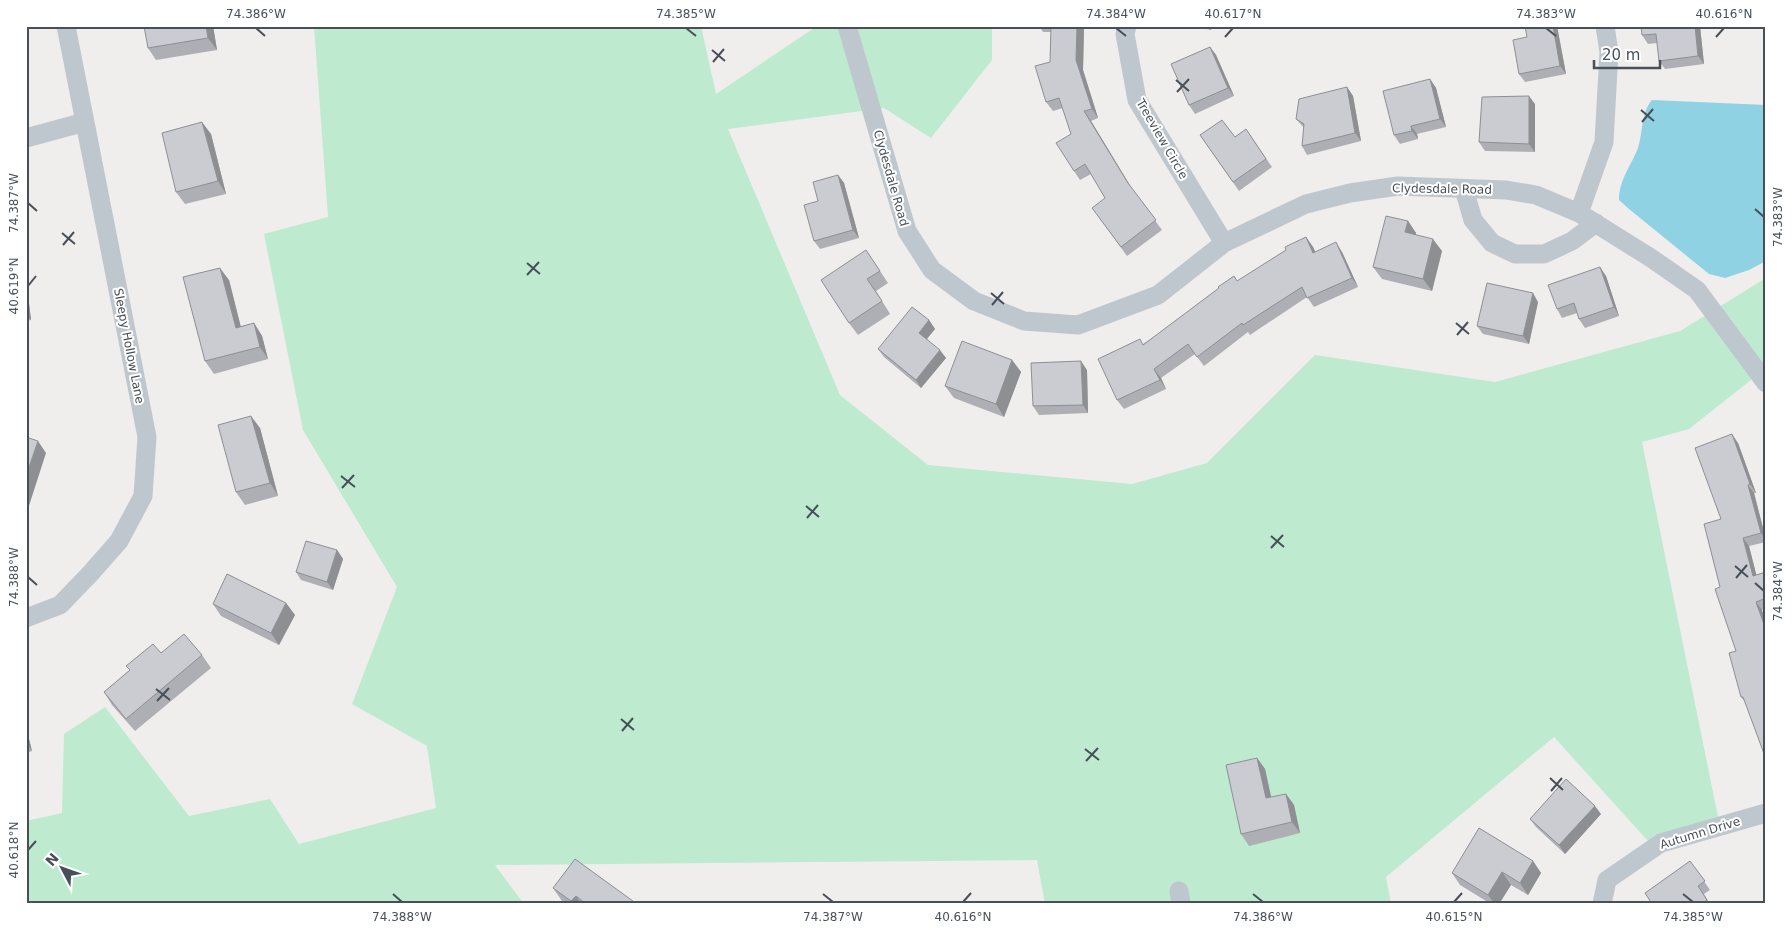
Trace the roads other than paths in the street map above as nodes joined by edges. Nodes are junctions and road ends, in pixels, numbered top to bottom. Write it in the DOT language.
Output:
graph roads {
  1 [pos="66,26"];
  2 [pos="847,26"];
  3 [pos="1127,26"];
  4 [pos="1605,26"];
  5 [pos="85,122"];
  6 [pos="26,138"];
  7 [pos="1464,189"];
  8 [pos="1579,213"];
  9 [pos="1596,223"];
  10 [pos="1224,243"];
  11 [pos="1766,383"];
  12 [pos="26,618"];
  13 [pos="1766,814"];
  14 [pos="1602,904"];
  1 -- 5 [label="street, Sleepy Hollow Lane"];
  2 -- 10 [label="street, Clydesdale Road"];
  3 -- 10 [label="street, Treeview Circle"];
  4 -- 8 [label="street"];
  5 -- 6 [label="street"];
  5 -- 12 [label="street, Sleepy Hollow Lane"];
  7 -- 8 [label="street, Clydesdale Road"];
  7 -- 9 [label="street"];
  7 -- 10 [label="street, Clydesdale Road"];
  8 -- 9 [label="street, Clydesdale Road"];
  9 -- 11 [label="street, Clydesdale Road"];
  13 -- 14 [label="street, Autumn Drive"];
}
